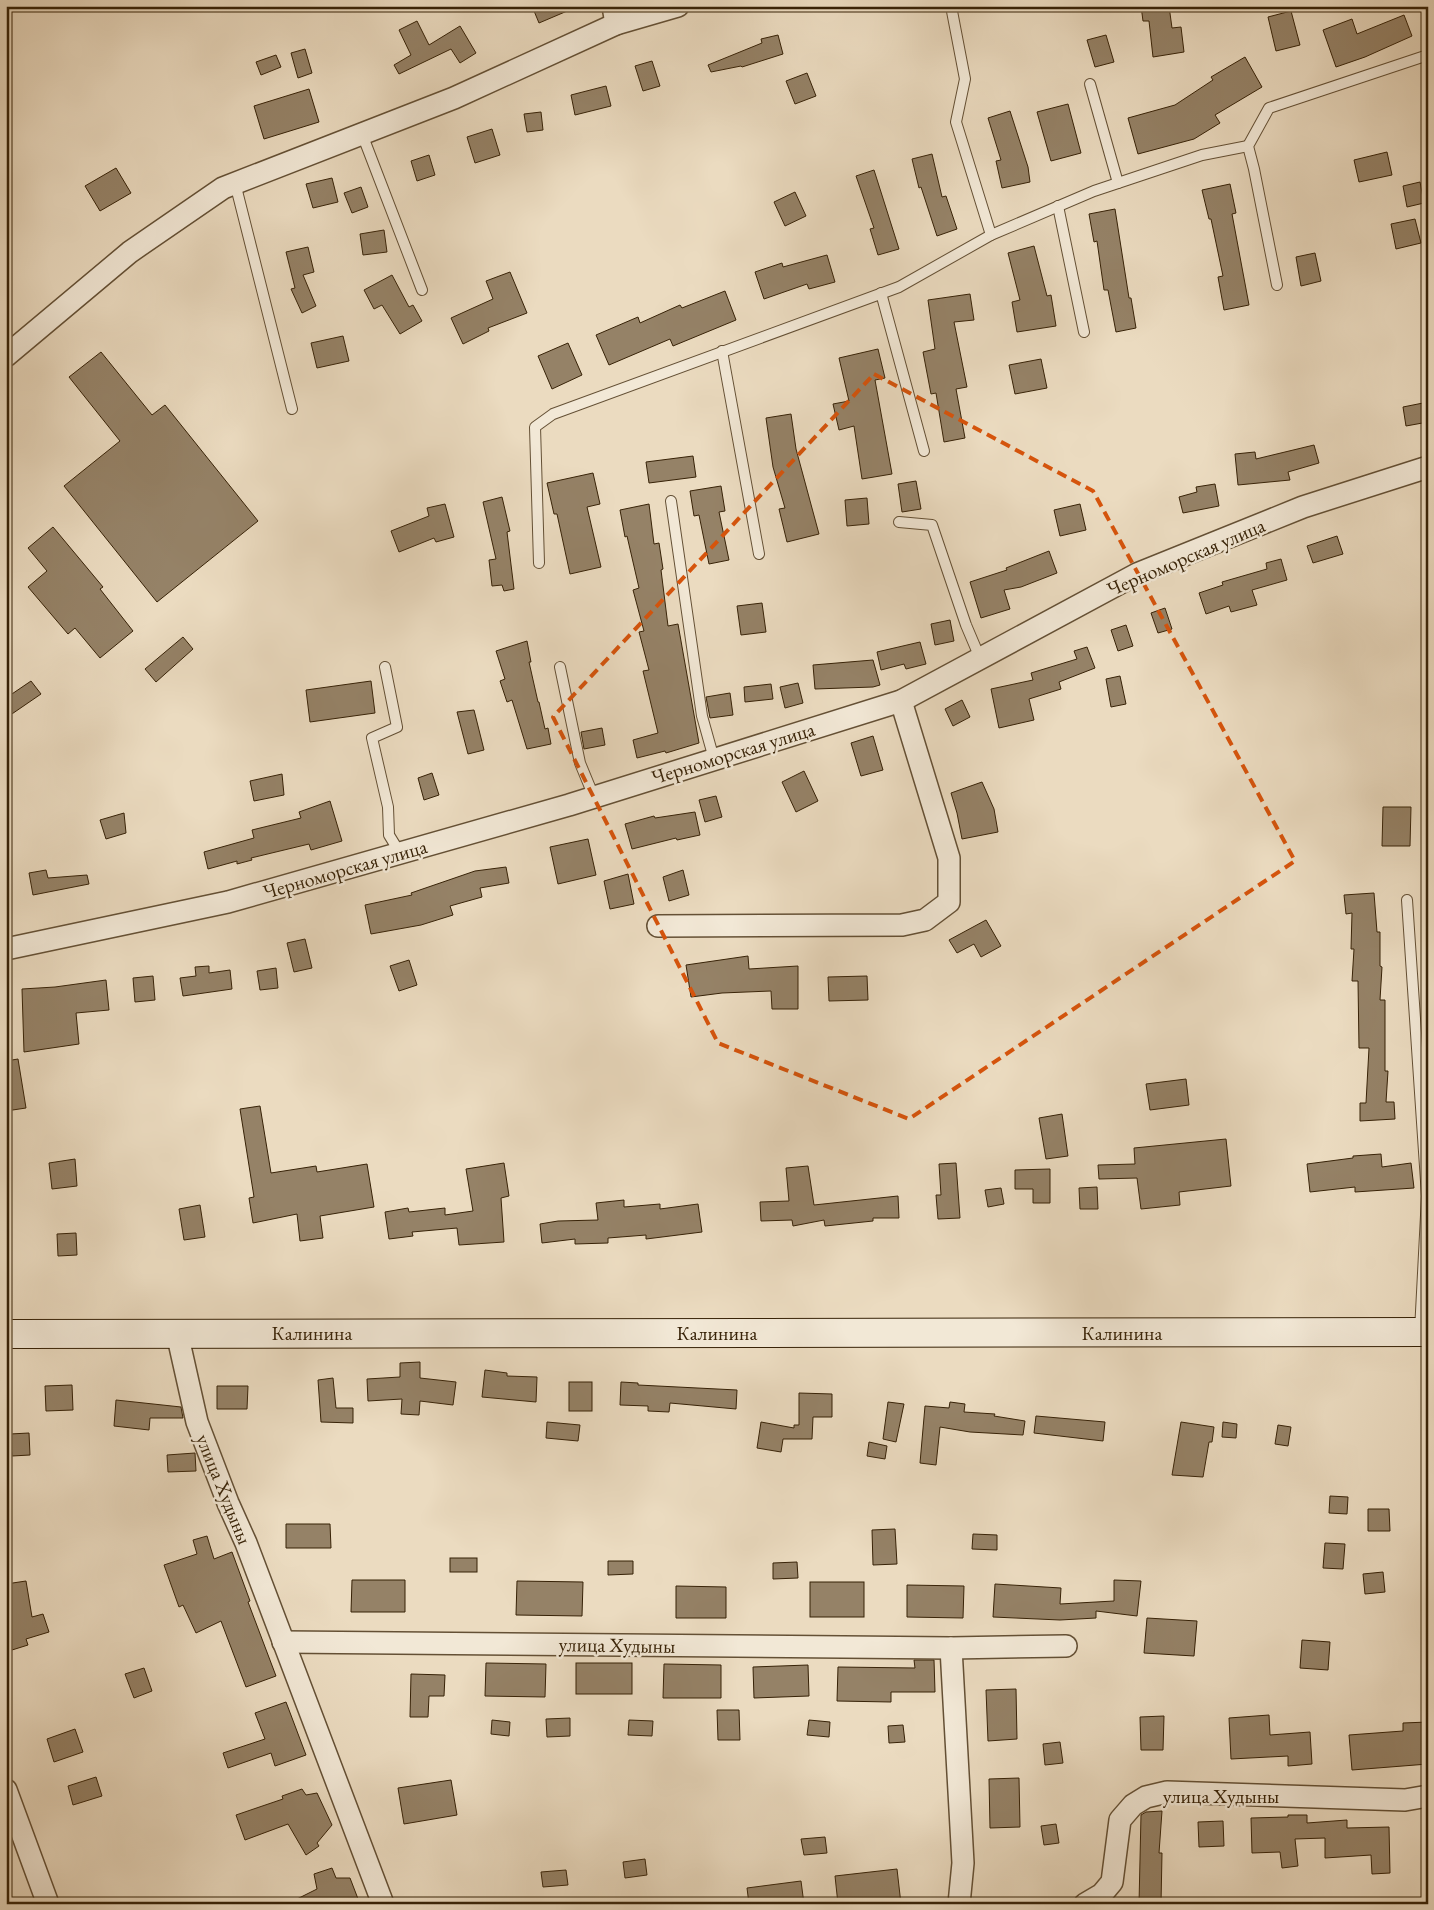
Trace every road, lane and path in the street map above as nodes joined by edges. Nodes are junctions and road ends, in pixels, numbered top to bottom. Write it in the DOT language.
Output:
graph roads {
  1 [pos="678,6"];
  2 [pos="951,6"];
  3 [pos="615,15"];
  4 [pos="1428,55"];
  5 [pos="1090,84"];
  6 [pos="362,134"];
  7 [pos="1248,146"];
  8 [pos="235,183"];
  9 [pos="1118,183"];
  10 [pos="1058,206"];
  11 [pos="991,235"];
  12 [pos="1277,285"];
  13 [pos="422,290"];
  14 [pos="881,293"];
  15 [pos="1084,332"];
  16 [pos="722,352"];
  17 [pos="6,356"];
  18 [pos="292,409"];
  19 [pos="924,451"];
  20 [pos="1428,467"];
  21 [pos="671,501"];
  22 [pos="899,522"];
  23 [pos="759,554"];
  24 [pos="539,563"];
  25 [pos="980,658"];
  26 [pos="385,666"];
  27 [pos="560,668"];
  28 [pos="901,700"];
  29 [pos="714,759"];
  30 [pos="594,797"];
  31 [pos="400,853"];
  32 [pos="1407,900"];
  33 [pos="658,926"];
  34 [pos="6,949"];
  35 [pos="1424,1332"];
  36 [pos="6,1334"];
  37 [pos="177,1334"];
  38 [pos="283,1642"];
  39 [pos="1066,1646"];
  40 [pos="951,1648"];
  41 [pos="6,1790"];
  42 [pos="1428,1796"];
  43 [pos="48,1904"];
  44 [pos="383,1904"];
  45 [pos="959,1904"];
  46 [pos="1085,1904"];
  1 -- 3 [label="street"];
  2 -- 11 [label="lane"];
  3 -- 6 [label="street"];
  4 -- 7 [label="lane"];
  5 -- 9 [label="lane"];
  6 -- 8 [label="street"];
  6 -- 13 [label="lane"];
  7 -- 9 [label="lane"];
  7 -- 12 [label="lane"];
  8 -- 17 [label="street"];
  8 -- 18 [label="lane"];
  9 -- 10 [label="lane"];
  10 -- 11 [label="lane"];
  10 -- 15 [label="lane"];
  11 -- 14 [label="lane"];
  14 -- 16 [label="lane"];
  14 -- 19 [label="lane"];
  16 -- 23 [label="lane"];
  16 -- 24 [label="lane"];
  20 -- 25 [label="street, Черноморская улица"];
  21 -- 29 [label="lane"];
  22 -- 25 [label="lane"];
  25 -- 28 [label="street, Черноморская улица"];
  26 -- 31 [label="lane"];
  27 -- 30 [label="lane"];
  28 -- 29 [label="street, Черноморская улица"];
  28 -- 33 [label="street"];
  29 -- 30 [label="street, Черноморская улица"];
  30 -- 31 [label="street, Черноморская улица"];
  31 -- 34 [label="street, Черноморская улица"];
  32 -- 35 [label="lane"];
  35 -- 37 [label="street, Калинина"];
  36 -- 37 [label="street, Калинина"];
  37 -- 38 [label="street, улица Худыны"];
  38 -- 40 [label="street, улица Худыны"];
  38 -- 44 [label="street, улица Худыны"];
  39 -- 40 [label="street, улица Худыны"];
  40 -- 45 [label="street"];
  41 -- 43 [label="street"];
  42 -- 46 [label="street, улица Худыны"];
}
